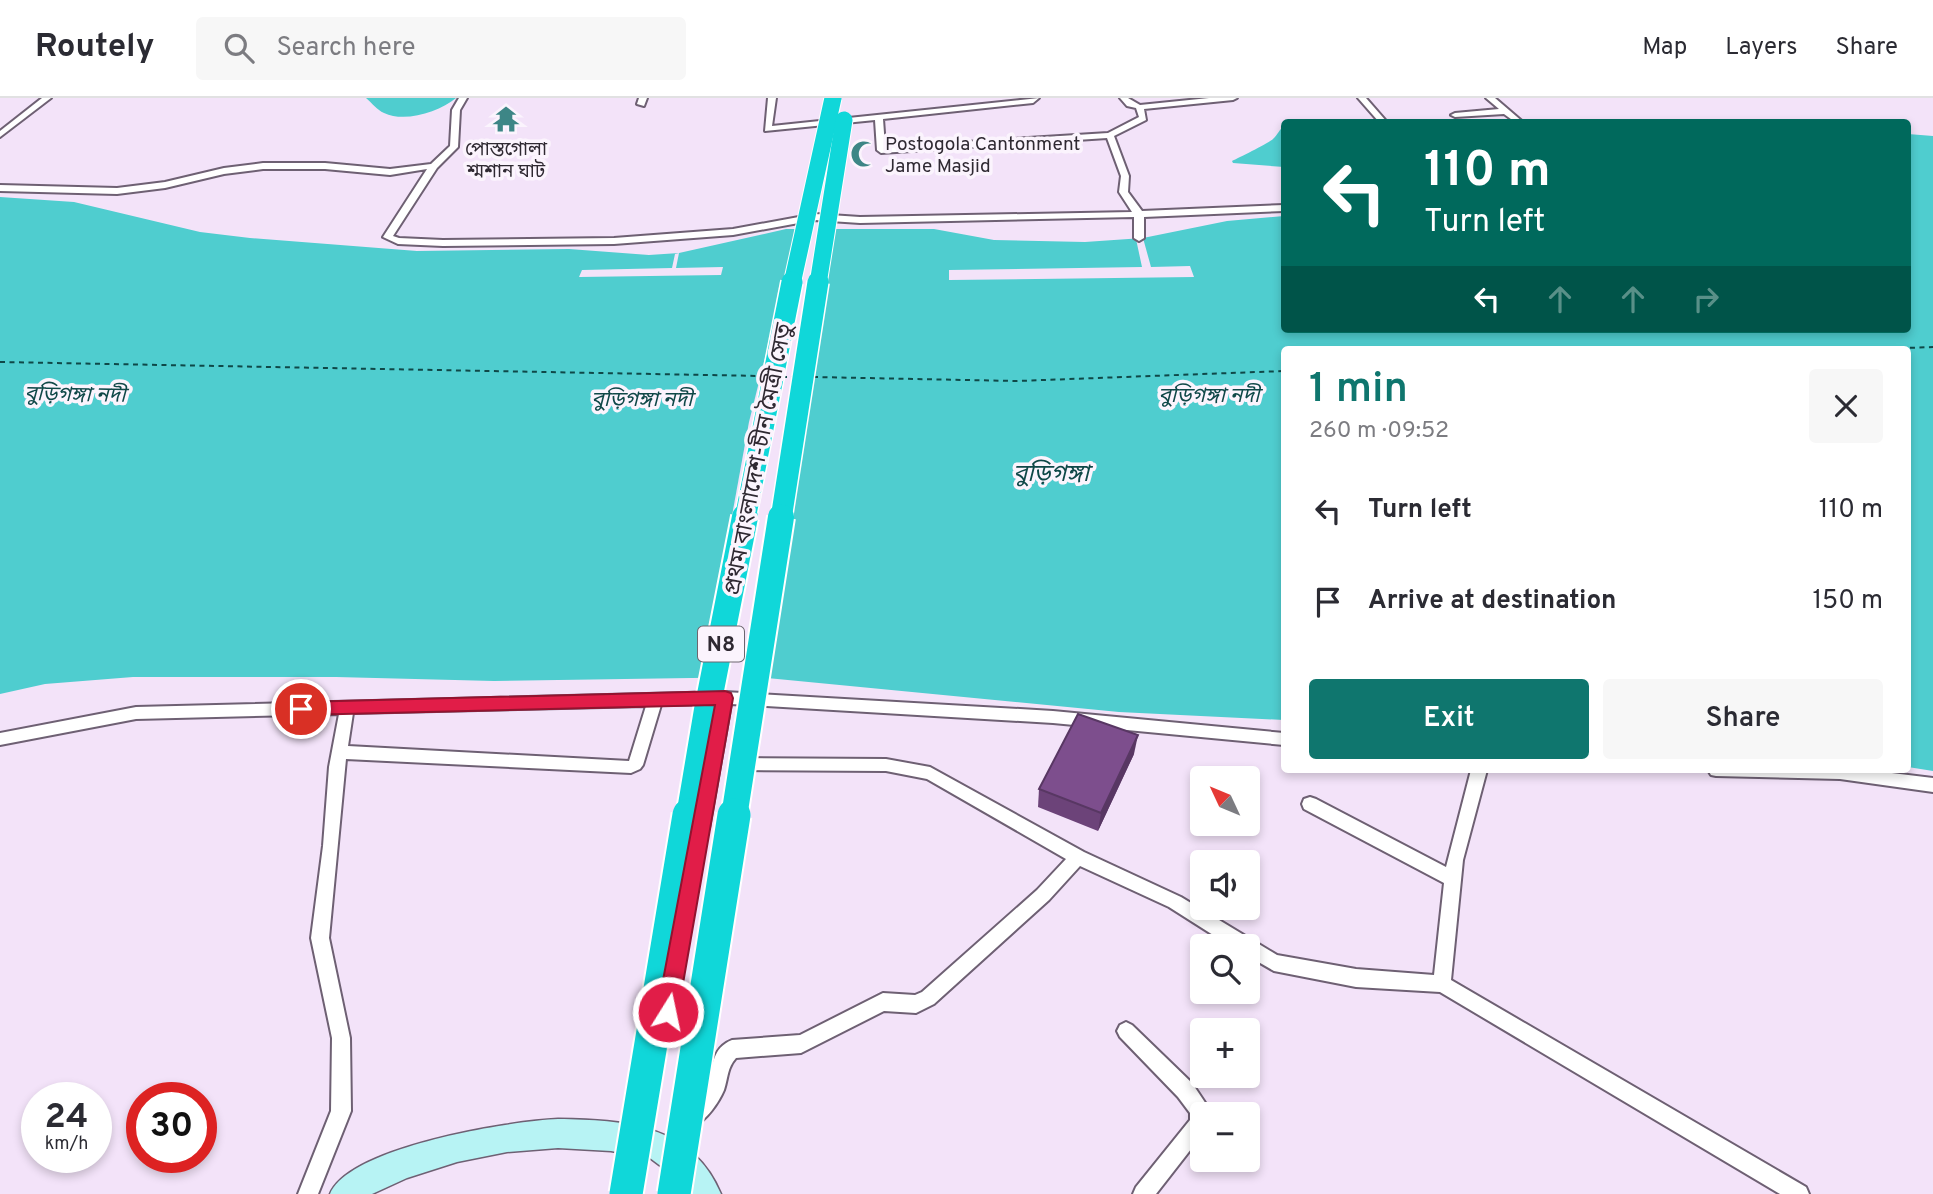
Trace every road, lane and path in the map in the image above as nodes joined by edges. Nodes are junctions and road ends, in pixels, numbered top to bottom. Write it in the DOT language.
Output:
graph roads {
  1 [pos="47,98"];
  2 [pos="463,98"];
  3 [pos="772,98"];
  4 [pos="833,98"];
  5 [pos="848,98"];
  6 [pos="1035,98"];
  7 [pos="1124,98"];
  8 [pos="1233,98"];
  9 [pos="1362,98"];
  10 [pos="1491,98"];
  11 [pos="1175,100"];
  12 [pos="1140,107"];
  13 [pos="1507,111"];
  14 [pos="1455,115"];
  15 [pos="879,119"];
  16 [pos="1380,119"];
  17 [pos="1516,119"];
  18 [pos="0,135"];
  19 [pos="1110,135"];
  20 [pos="434,166"];
  21 [pos="0,188"];
  22 [pos="1281,208"];
  23 [pos="1139,214"];
  24 [pos="1139,239"];
  25 [pos="725,698"];
  26 [pos="654,700"];
  27 [pos="347,708"];
  28 [pos="0,739"];
  29 [pos="1281,739"];
  30 [pos="339,752"];
  31 [pos="742,764"];
  32 [pos="1478,773"];
  33 [pos="1840,773"];
  34 [pos="1933,785"];
  35 [pos="1310,804"];
  36 [pos="1078,857"];
  37 [pos="1454,879"];
  38 [pos="1441,984"];
  39 [pos="1126,1031"];
  40 [pos="652,1145"];
  41 [pos="308,1194"];
  42 [pos="345,1194"];
  43 [pos="626,1194"];
  44 [pos="674,1194"];
  45 [pos="706,1194"];
  46 [pos="1143,1194"];
  47 [pos="1799,1194"];
  1 -- 18 [label="street"];
  2 -- 20 [label="street"];
  3 -- 15 [label="street"];
  4 -- 43 [label="highway, প্রথম বাংলাদেশ-চীন মৈত্রী সেতু / N8, bridge"];
  5 -- 31 [label="highway, N8, bridge"];
  6 -- 15 [label="street"];
  7 -- 12 [label="street"];
  8 -- 11 [label="street"];
  9 -- 16 [label="street"];
  10 -- 13 [label="street"];
  11 -- 12 [label="street"];
  12 -- 19 [label="street"];
  13 -- 14 [label="street"];
  13 -- 17 [label="street"];
  15 -- 19 [label="street"];
  19 -- 23 [label="street"];
  20 -- 21 [label="street"];
  20 -- 23 [label="street"];
  22 -- 23 [label="street"];
  23 -- 24 [label="street"];
  25 -- 26 [label="street"];
  25 -- 29 [label="street"];
  25 -- 40 [label="street"];
  26 -- 27 [label="street"];
  26 -- 30 [label="street"];
  27 -- 28 [label="street"];
  27 -- 30 [label="street"];
  30 -- 41 [label="street"];
  31 -- 36 [label="street"];
  31 -- 44 [label="highway, N8, bridge"];
  32 -- 37 [label="street"];
  33 -- 34 [label="street"];
  35 -- 37 [label="street"];
  36 -- 38 [label="street"];
  36 -- 40 [label="street"];
  37 -- 38 [label="street"];
  38 -- 47 [label="street"];
  39 -- 46 [label="street"];
  40 -- 42 [label="main road"];
  40 -- 45 [label="main road"];
}
